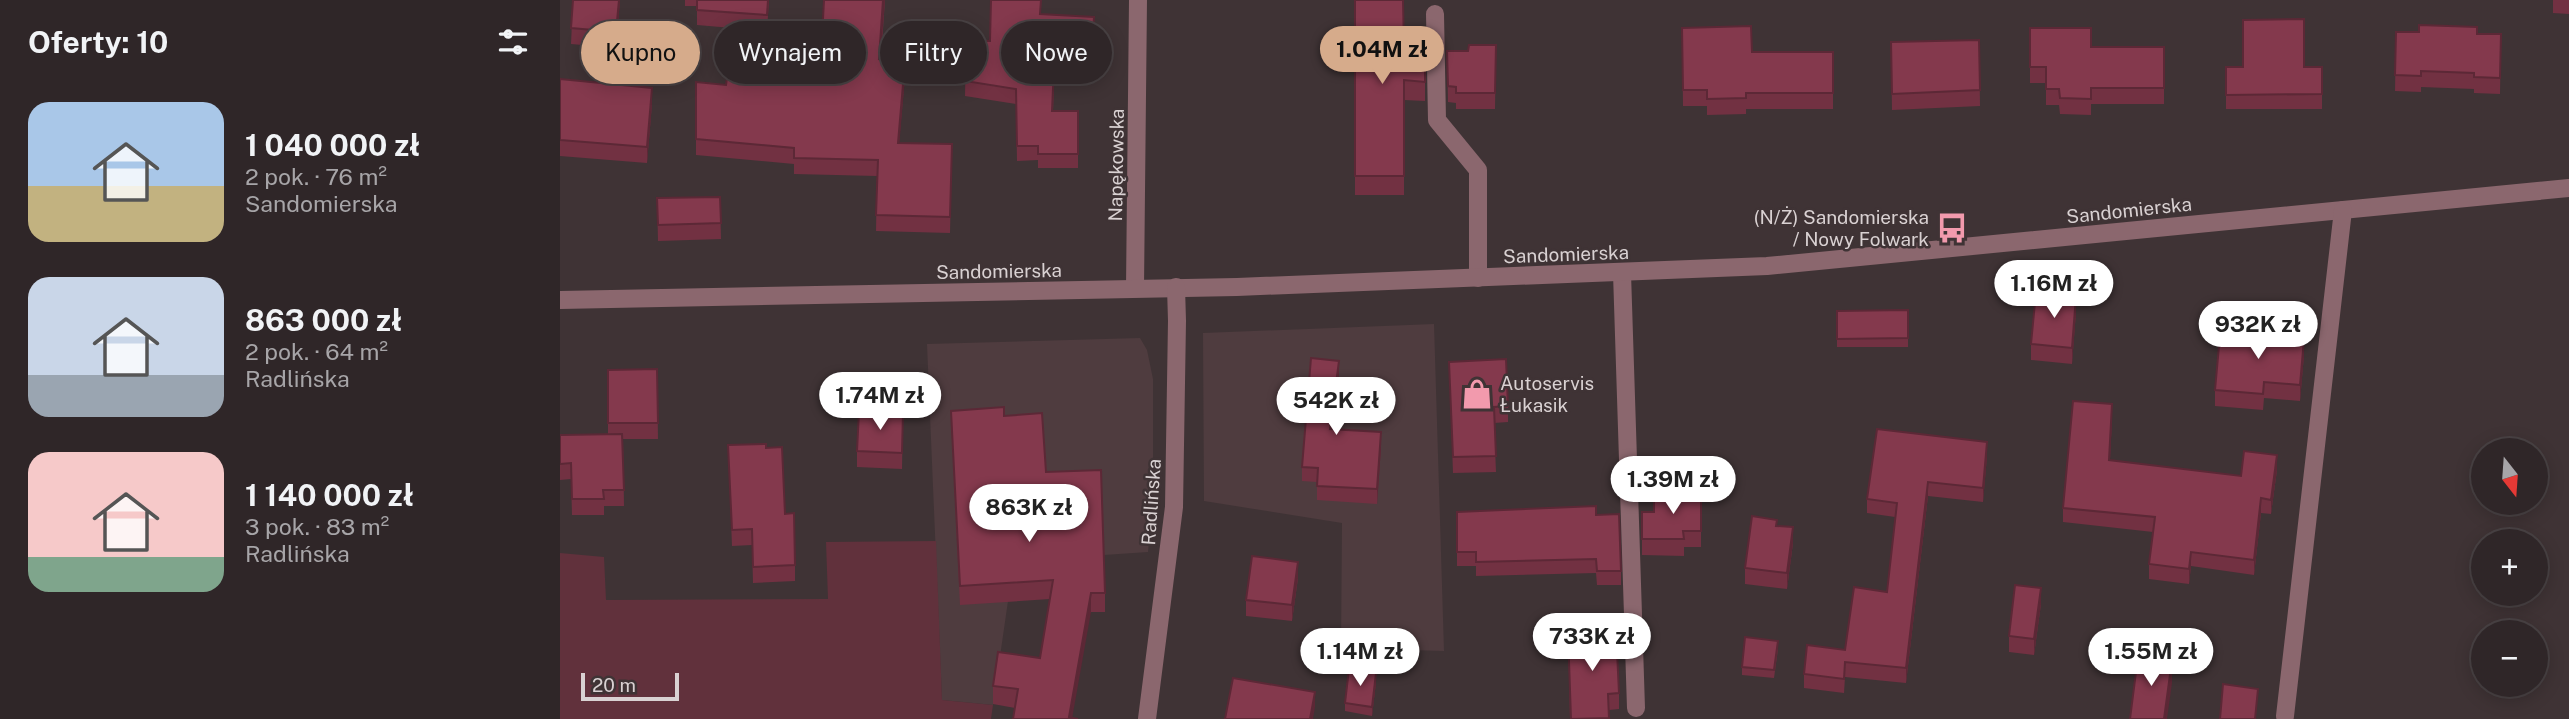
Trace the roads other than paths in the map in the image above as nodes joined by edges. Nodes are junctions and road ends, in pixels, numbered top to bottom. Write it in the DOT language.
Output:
graph roads {
  1 [pos="1138,0"];
  2 [pos="1435,14"];
  3 [pos="2569,188"];
  4 [pos="2343,210"];
  5 [pos="1622,273"];
  6 [pos="1478,278"];
  7 [pos="1176,287"];
  8 [pos="1135,288"];
  9 [pos="560,300"];
  10 [pos="1636,708"];
  11 [pos="2285,716"];
  12 [pos="1147,719"];
  1 -- 8 [label="street, Napękowska"];
  2 -- 6 [label="street"];
  3 -- 4 [label="street, Sandomierska"];
  4 -- 5 [label="street, Sandomierska"];
  4 -- 11 [label="street"];
  5 -- 6 [label="street, Sandomierska"];
  5 -- 10 [label="street"];
  6 -- 7 [label="street, Sandomierska"];
  7 -- 8 [label="street, Sandomierska"];
  7 -- 12 [label="street, Radlińska"];
  8 -- 9 [label="street, Sandomierska"];
}
